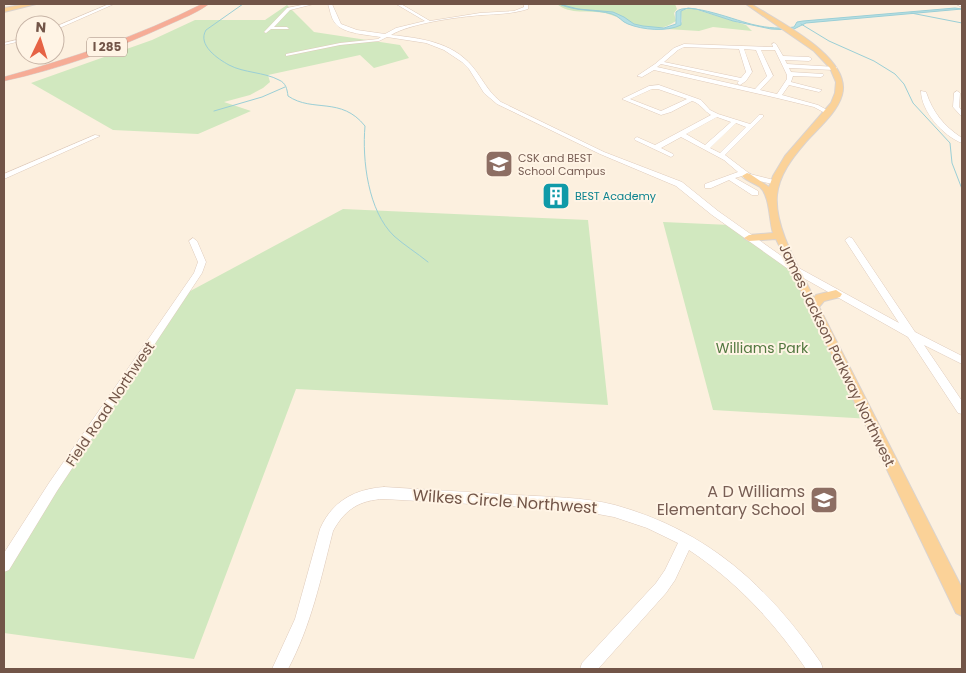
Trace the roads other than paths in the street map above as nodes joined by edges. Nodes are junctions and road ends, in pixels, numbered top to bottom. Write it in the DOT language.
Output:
graph roads {
  1 [pos="33,4"];
  2 [pos="112,4"];
  3 [pos="197,4"];
  4 [pos="206,4"];
  5 [pos="312,4"];
  6 [pos="330,4"];
  7 [pos="398,4"];
  8 [pos="526,4"];
  9 [pos="748,4"];
  10 [pos="958,4"];
  11 [pos="962,6"];
  12 [pos="4,10"];
  13 [pos="429,22"];
  14 [pos="65,25"];
  15 [pos="287,28"];
  16 [pos="387,36"];
  17 [pos="741,47"];
  18 [pos="758,48"];
  19 [pos="674,50"];
  20 [pos="744,54"];
  21 [pos="288,55"];
  22 [pos="782,58"];
  23 [pos="810,59"];
  24 [pos="662,62"];
  25 [pos="787,66"];
  26 [pos="653,68"];
  27 [pos="834,68"];
  28 [pos="790,74"];
  29 [pos="4,75"];
  30 [pos="821,75"];
  31 [pos="640,76"];
  32 [pos="4,80"];
  33 [pos="744,80"];
  34 [pos="787,83"];
  35 [pos="737,86"];
  36 [pos="810,89"];
  37 [pos="819,90"];
  38 [pos="756,91"];
  39 [pos="923,92"];
  40 [pos="957,93"];
  41 [pos="778,96"];
  42 [pos="691,98"];
  43 [pos="800,102"];
  44 [pos="834,105"];
  45 [pos="816,106"];
  46 [pos="959,107"];
  47 [pos="827,112"];
  48 [pos="716,115"];
  49 [pos="962,115"];
  50 [pos="761,116"];
  51 [pos="735,122"];
  52 [pos="750,126"];
  53 [pos="681,134"];
  54 [pos="98,136"];
  55 [pos="637,139"];
  56 [pos="962,141"];
  57 [pos="655,148"];
  58 [pos="706,148"];
  59 [pos="671,155"];
  60 [pos="720,156"];
  61 [pos="744,175"];
  62 [pos="4,177"];
  63 [pos="730,178"];
  64 [pos="775,183"];
  65 [pos="708,186"];
  66 [pos="755,193"];
  67 [pos="772,198"];
  68 [pos="779,236"];
  69 [pos="749,238"];
  70 [pos="849,240"];
  71 [pos="193,241"];
  72 [pos="794,270"];
  73 [pos="836,294"];
  74 [pos="813,307"];
  75 [pos="915,336"];
  76 [pos="962,360"];
  77 [pos="962,408"];
  78 [pos="687,540"];
  79 [pos="4,565"];
  80 [pos="962,607"];
  81 [pos="280,669"];
  82 [pos="588,669"];
  83 [pos="815,669"];
  1 -- 12 [label="main road"];
  2 -- 14 [label="street"];
  3 -- 29 [label="highway, I 285"];
  4 -- 32 [label="highway, I 285"];
  5 -- 15 [label="street"];
  6 -- 16 [label="street"];
  7 -- 13 [label="street"];
  8 -- 13 [label="street"];
  9 -- 27 [label="main road"];
  10 -- 11 [label="street"];
  13 -- 16 [label="street"];
  16 -- 21 [label="street"];
  16 -- 69 [label="street"];
  17 -- 18 [label="street"];
  17 -- 19 [label="street"];
  17 -- 20 [label="street"];
  18 -- 22 [label="street"];
  18 -- 38 [label="street"];
  19 -- 20 [label="street"];
  19 -- 24 [label="street"];
  20 -- 33 [label="street"];
  22 -- 23 [label="street"];
  22 -- 25 [label="street"];
  24 -- 26 [label="street"];
  24 -- 33 [label="street"];
  25 -- 27 [label="street"];
  25 -- 28 [label="street"];
  26 -- 31 [label="street"];
  26 -- 35 [label="street"];
  27 -- 44 [label="main road"];
  28 -- 30 [label="street"];
  28 -- 34 [label="street"];
  33 -- 35 [label="street"];
  34 -- 36 [label="street"];
  34 -- 41 [label="street"];
  35 -- 38 [label="street"];
  36 -- 37 [label="street"];
  36 -- 43 [label="street"];
  38 -- 41 [label="street"];
  39 -- 56 [label="street"];
  40 -- 46 [label="street"];
  41 -- 43 [label="street"];
  42 -- 42 [label="street"];
  42 -- 48 [label="street"];
  43 -- 45 [label="street"];
  44 -- 45 [label="street"];
  44 -- 47 [label="main road, James Jackson Parkway Northwest"];
  45 -- 47 [label="street"];
  46 -- 49 [label="street"];
  47 -- 64 [label="main road, James Jackson Parkway Northwest"];
  48 -- 51 [label="street"];
  48 -- 53 [label="street"];
  50 -- 52 [label="street"];
  51 -- 52 [label="street"];
  51 -- 58 [label="street"];
  52 -- 60 [label="street"];
  53 -- 57 [label="street"];
  53 -- 58 [label="street"];
  54 -- 62 [label="street"];
  55 -- 57 [label="street"];
  57 -- 59 [label="street"];
  58 -- 60 [label="street"];
  60 -- 61 [label="street"];
  61 -- 63 [label="street"];
  61 -- 64 [label="street"];
  61 -- 67 [label="main road"];
  63 -- 65 [label="street"];
  63 -- 66 [label="street"];
  64 -- 67 [label="main road, James Jackson Parkway Northwest"];
  67 -- 68 [label="main road, James Jackson Parkway Northwest"];
  68 -- 69 [label="main road"];
  68 -- 72 [label="main road, James Jackson Parkway Northwest"];
  69 -- 72 [label="street"];
  70 -- 75 [label="street"];
  71 -- 79 [label="street, Field Road Northwest"];
  72 -- 73 [label="street"];
  72 -- 74 [label="main road, James Jackson Parkway Northwest"];
  73 -- 74 [label="main road"];
  73 -- 75 [label="street"];
  74 -- 80 [label="main road, James Jackson Parkway Northwest"];
  75 -- 76 [label="street"];
  75 -- 77 [label="street"];
  78 -- 81 [label="street, Wilkes Circle Northwest"];
  78 -- 82 [label="street"];
  78 -- 83 [label="street, Wilkes Circle Northwest"];
}
